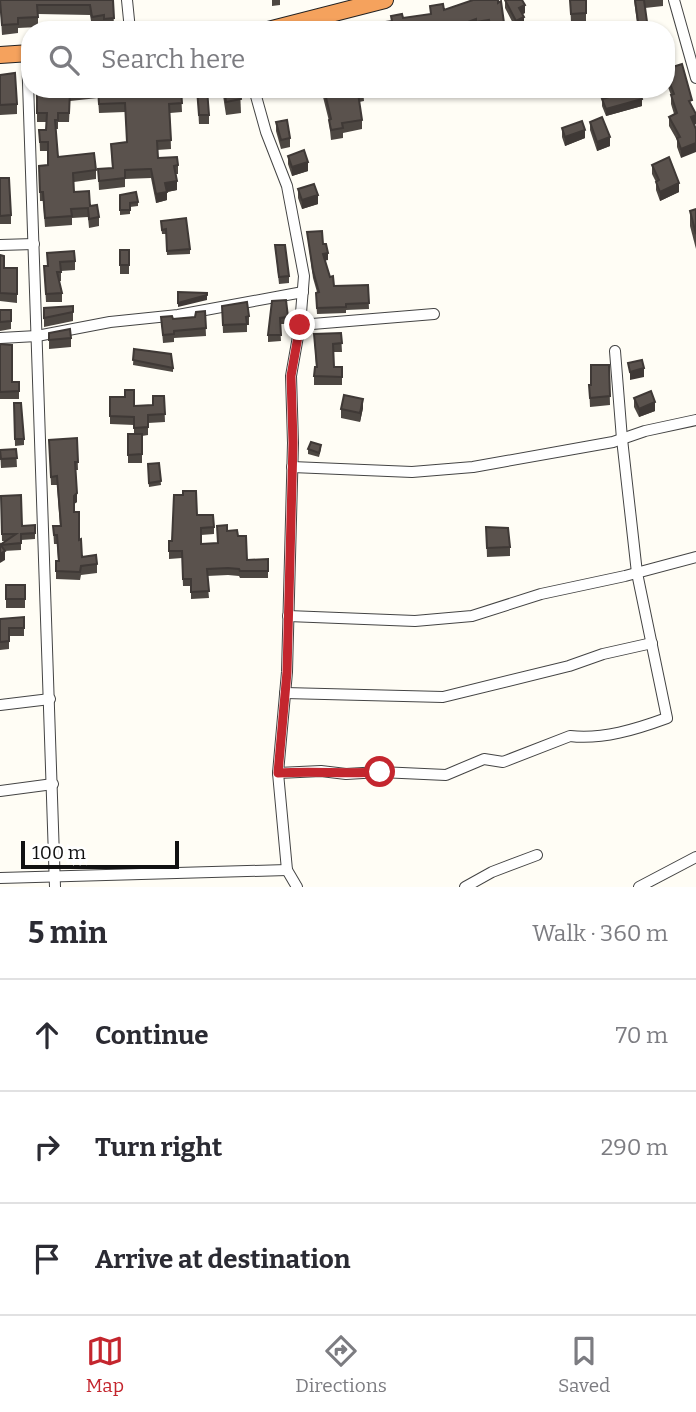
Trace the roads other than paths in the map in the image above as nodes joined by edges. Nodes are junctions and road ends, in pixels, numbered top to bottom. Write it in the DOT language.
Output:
graph roads {
  1 [pos="127,0"];
  2 [pos="385,0"];
  3 [pos="674,0"];
  4 [pos="360,2"];
  5 [pos="129,21"];
  6 [pos="298,21"];
  7 [pos="21,54"];
  8 [pos="0,55"];
  9 [pos="696,78"];
  10 [pos="29,98"];
  11 [pos="257,98"];
  12 [pos="34,244"];
  13 [pos="0,245"];
  14 [pos="303,292"];
  15 [pos="434,314"];
  16 [pos="300,325"];
  17 [pos="37,336"];
  18 [pos="0,338"];
  19 [pos="615,351"];
  20 [pos="696,420"];
  21 [pos="622,439"];
  22 [pos="292,467"];
  23 [pos="696,557"];
  24 [pos="637,573"];
  25 [pos="288,616"];
  26 [pos="652,643"];
  27 [pos="285,693"];
  28 [pos="50,699"];
  29 [pos="0,705"];
  30 [pos="278,773"];
  31 [pos="52,784"];
  32 [pos="0,791"];
  33 [pos="537,855"];
  34 [pos="696,857"];
  35 [pos="287,870"];
  36 [pos="0,878"];
  37 [pos="56,883"];
  38 [pos="297,887"];
  39 [pos="465,887"];
  40 [pos="639,887"];
  1 -- 5 [label="street"];
  2 -- 4 [label="highway"];
  3 -- 9 [label="street"];
  4 -- 6 [label="highway"];
  7 -- 8 [label="highway"];
  10 -- 12 [label="street"];
  11 -- 14 [label="street"];
  12 -- 13 [label="street"];
  12 -- 17 [label="street"];
  14 -- 16 [label="street"];
  14 -- 17 [label="street"];
  15 -- 16 [label="street"];
  16 -- 22 [label="street"];
  17 -- 18 [label="street"];
  17 -- 28 [label="street"];
  19 -- 21 [label="street"];
  20 -- 21 [label="street"];
  21 -- 22 [label="street"];
  21 -- 24 [label="street"];
  22 -- 25 [label="street"];
  23 -- 24 [label="street"];
  24 -- 25 [label="street"];
  24 -- 26 [label="street"];
  25 -- 27 [label="street"];
  26 -- 27 [label="street"];
  26 -- 30 [label="street"];
  27 -- 30 [label="street"];
  28 -- 29 [label="street"];
  28 -- 31 [label="street"];
  30 -- 35 [label="street"];
  31 -- 32 [label="street"];
  31 -- 37 [label="street"];
  33 -- 39 [label="street"];
  34 -- 40 [label="street"];
  35 -- 37 [label="street"];
  35 -- 38 [label="street"];
  36 -- 37 [label="street"];
}
